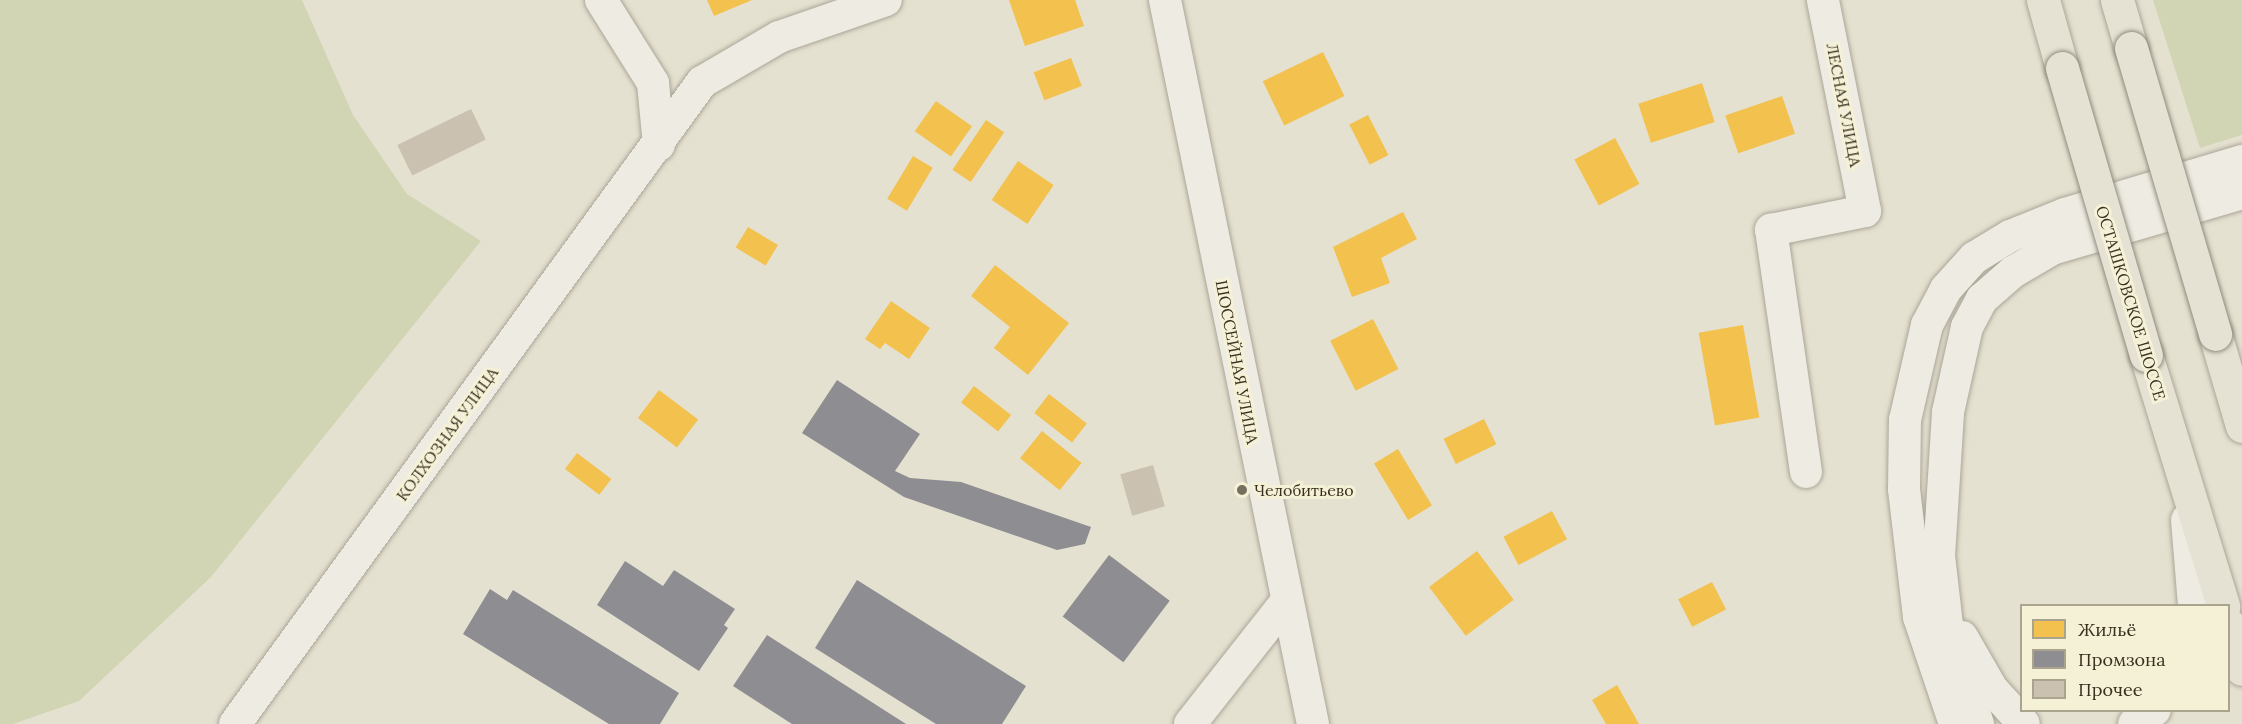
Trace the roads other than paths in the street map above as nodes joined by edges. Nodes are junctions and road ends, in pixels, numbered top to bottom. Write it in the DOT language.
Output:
graph roads {
  1 [pos="601,0"];
  2 [pos="886,0"];
  3 [pos="1165,0"];
  4 [pos="1822,0"];
  5 [pos="2043,0"];
  6 [pos="2119,0"];
  7 [pos="653,82"];
  8 [pos="702,82"];
  9 [pos="659,145"];
  10 [pos="2242,161"];
  11 [pos="2242,192"];
  12 [pos="2242,426"];
  13 [pos="2173,443"];
  14 [pos="1806,472"];
  15 [pos="1939,519"];
  16 [pos="1286,602"];
  17 [pos="2194,604"];
  18 [pos="2222,604"];
  19 [pos="2230,627"];
  20 [pos="2242,669"];
  21 [pos="2153,712"];
  22 [pos="235,724"];
  23 [pos="1190,724"];
  24 [pos="1313,724"];
  25 [pos="1955,724"];
  26 [pos="1978,724"];
  27 [pos="2024,724"];
  28 [pos="2134,724"];
  1 -- 7 [label="street"];
  2 -- 8 [label="street, КОЛХОЗНАЯ УЛИЦА"];
  3 -- 16 [label="street, ШОССЕЙНАЯ УЛИЦА"];
  4 -- 14 [label="street, ЛЕСНАЯ УЛИЦА"];
  5 -- 13 [label="main road, ОСТАШКОВСКОЕ ШОССЕ, bridge"];
  6 -- 12 [label="main road, bridge"];
  7 -- 8 [label="street"];
  7 -- 9 [label="street"];
  8 -- 9 [label="street, КОЛХОЗНАЯ УЛИЦА"];
  9 -- 22 [label="street, КОЛХОЗНАЯ УЛИЦА"];
  10 -- 25 [label="street"];
  11 -- 15 [label="street"];
  13 -- 17 [label="street"];
  13 -- 18 [label="main road, ОСТАШКОВСКОЕ ШОССЕ"];
  15 -- 26 [label="street"];
  15 -- 27 [label="street"];
  16 -- 23 [label="street"];
  16 -- 24 [label="street, ШОССЕЙНАЯ УЛИЦА"];
  19 -- 20 [label="main road"];
  21 -- 28 [label="street"];
}
